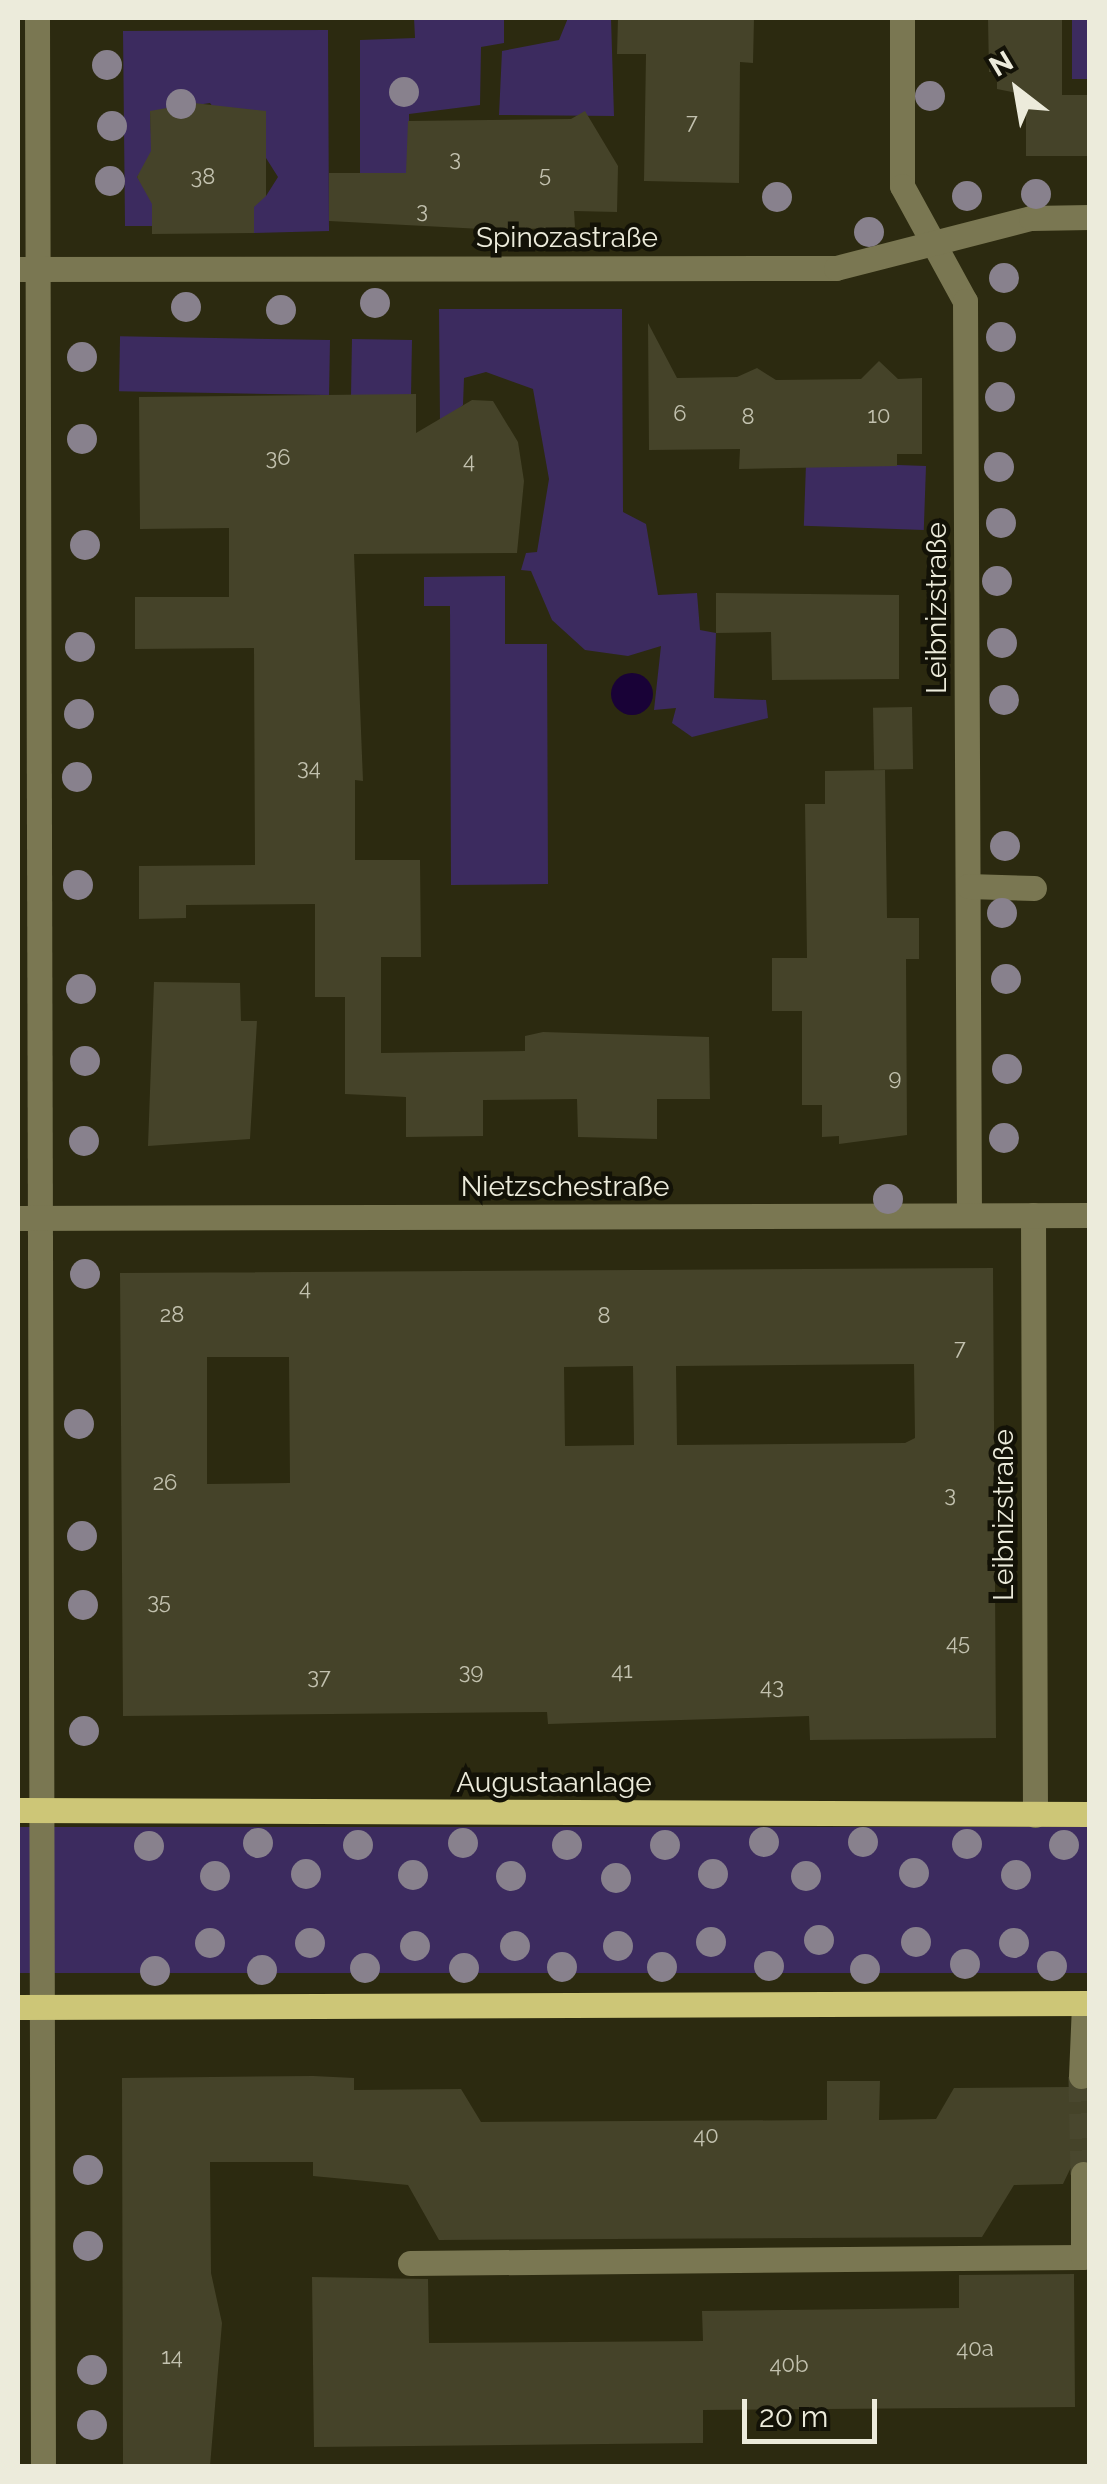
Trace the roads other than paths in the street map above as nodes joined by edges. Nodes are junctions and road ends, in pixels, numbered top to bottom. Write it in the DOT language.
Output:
graph roads {
  1 [pos="37,18"];
  2 [pos="902,18"];
  3 [pos="1090,217"];
  4 [pos="933,243"];
  5 [pos="28,268"];
  6 [pos="968,886"];
  7 [pos="1034,888"];
  8 [pos="968,1215"];
  9 [pos="1033,1215"];
  10 [pos="1090,1215"];
  11 [pos="29,1218"];
  12 [pos="29,1810"];
  13 [pos="1090,1814"];
  14 [pos="1035,1815"];
  15 [pos="1086,2003"];
  16 [pos="29,2007"];
  17 [pos="1081,2076"];
  18 [pos="1082,2174"];
  19 [pos="410,2263"];
  20 [pos="43,2466"];
  1 -- 5 [label="street"];
  2 -- 4 [label="street, Leibnizstraße"];
  3 -- 4 [label="street, Spinozastraße"];
  4 -- 5 [label="street, Spinozastraße"];
  4 -- 6 [label="street, Leibnizstraße"];
  5 -- 11 [label="street"];
  6 -- 7 [label="street"];
  6 -- 8 [label="street, Leibnizstraße"];
  8 -- 9 [label="street, Nietzschestraße"];
  8 -- 11 [label="street, Nietzschestraße"];
  9 -- 10 [label="street, Nietzschestraße"];
  9 -- 14 [label="street, Leibnizstraße"];
  11 -- 12 [label="street"];
  12 -- 14 [label="main road, Augustaanlage"];
  12 -- 16 [label="street"];
  13 -- 14 [label="main road, Augustaanlage"];
  15 -- 16 [label="main road"];
  15 -- 17 [label="street"];
  16 -- 20 [label="street"];
  18 -- 19 [label="street"];
}
